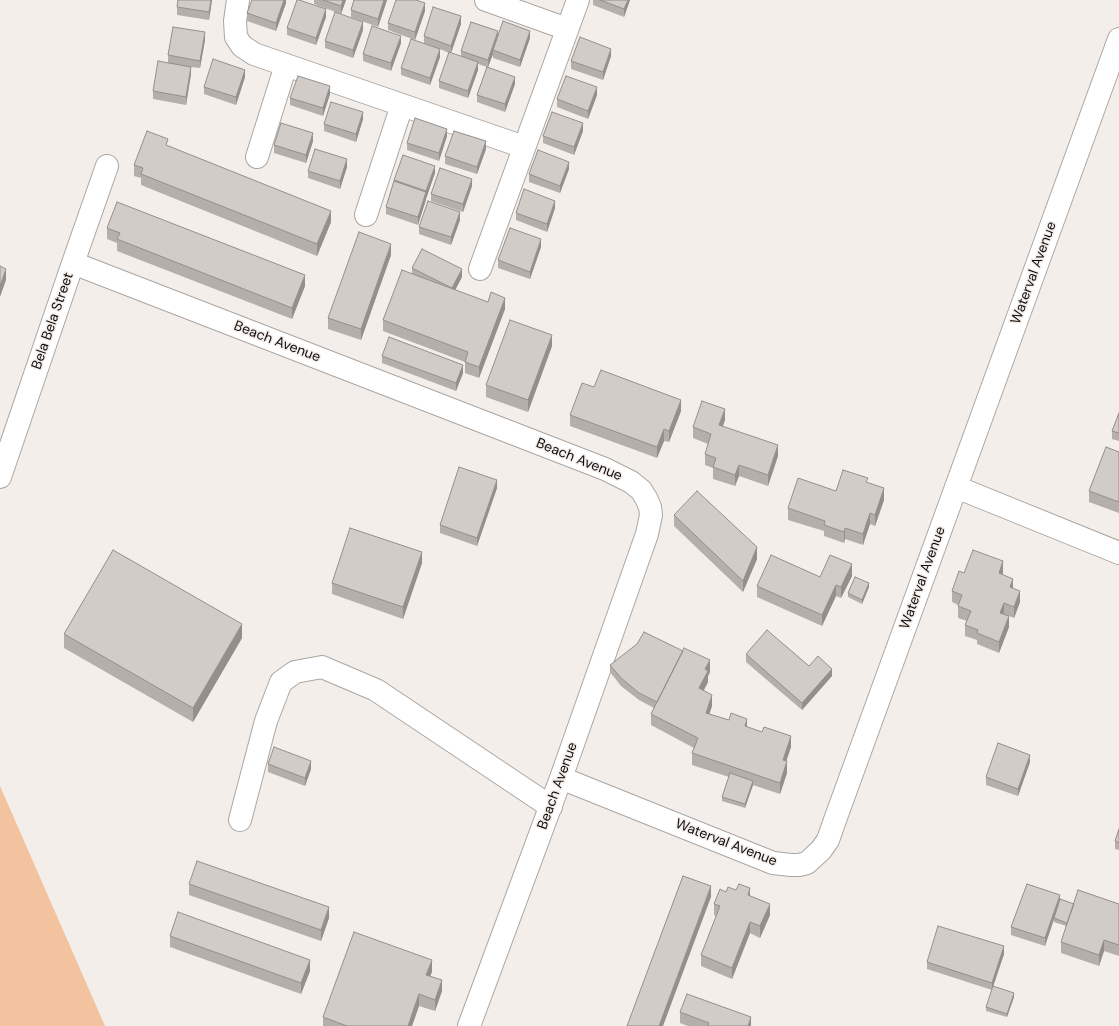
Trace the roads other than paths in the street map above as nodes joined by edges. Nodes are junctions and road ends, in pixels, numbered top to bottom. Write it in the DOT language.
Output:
graph roads {
  1 [pos="238,0"];
  2 [pos="486,0"];
  3 [pos="578,0"];
  4 [pos="567,29"];
  5 [pos="1119,39"];
  6 [pos="286,65"];
  7 [pos="402,105"];
  8 [pos="524,147"];
  9 [pos="257,157"];
  10 [pos="107,166"];
  11 [pos="366,214"];
  12 [pos="73,263"];
  13 [pos="480,269"];
  14 [pos="4,453"];
  15 [pos="0,477"];
  16 [pos="956,486"];
  17 [pos="1119,553"];
  18 [pos="561,778"];
  19 [pos="550,806"];
  20 [pos="240,820"];
  21 [pos="469,1026"];
  1 -- 6 [label="street"];
  2 -- 4 [label="street"];
  3 -- 4 [label="street"];
  4 -- 8 [label="street"];
  5 -- 16 [label="street, Waterval Avenue"];
  6 -- 7 [label="street"];
  6 -- 9 [label="street"];
  7 -- 8 [label="street"];
  7 -- 11 [label="street"];
  8 -- 13 [label="street"];
  10 -- 12 [label="street, Bela Bela Street"];
  12 -- 14 [label="street, Bela Bela Street"];
  12 -- 18 [label="street, Beach Avenue"];
  14 -- 15 [label="street, Bela Bela Street"];
  16 -- 17 [label="street"];
  16 -- 18 [label="street, Waterval Avenue"];
  18 -- 19 [label="street, Beach Avenue"];
  19 -- 20 [label="street"];
  19 -- 21 [label="street, Beach Avenue"];
}
